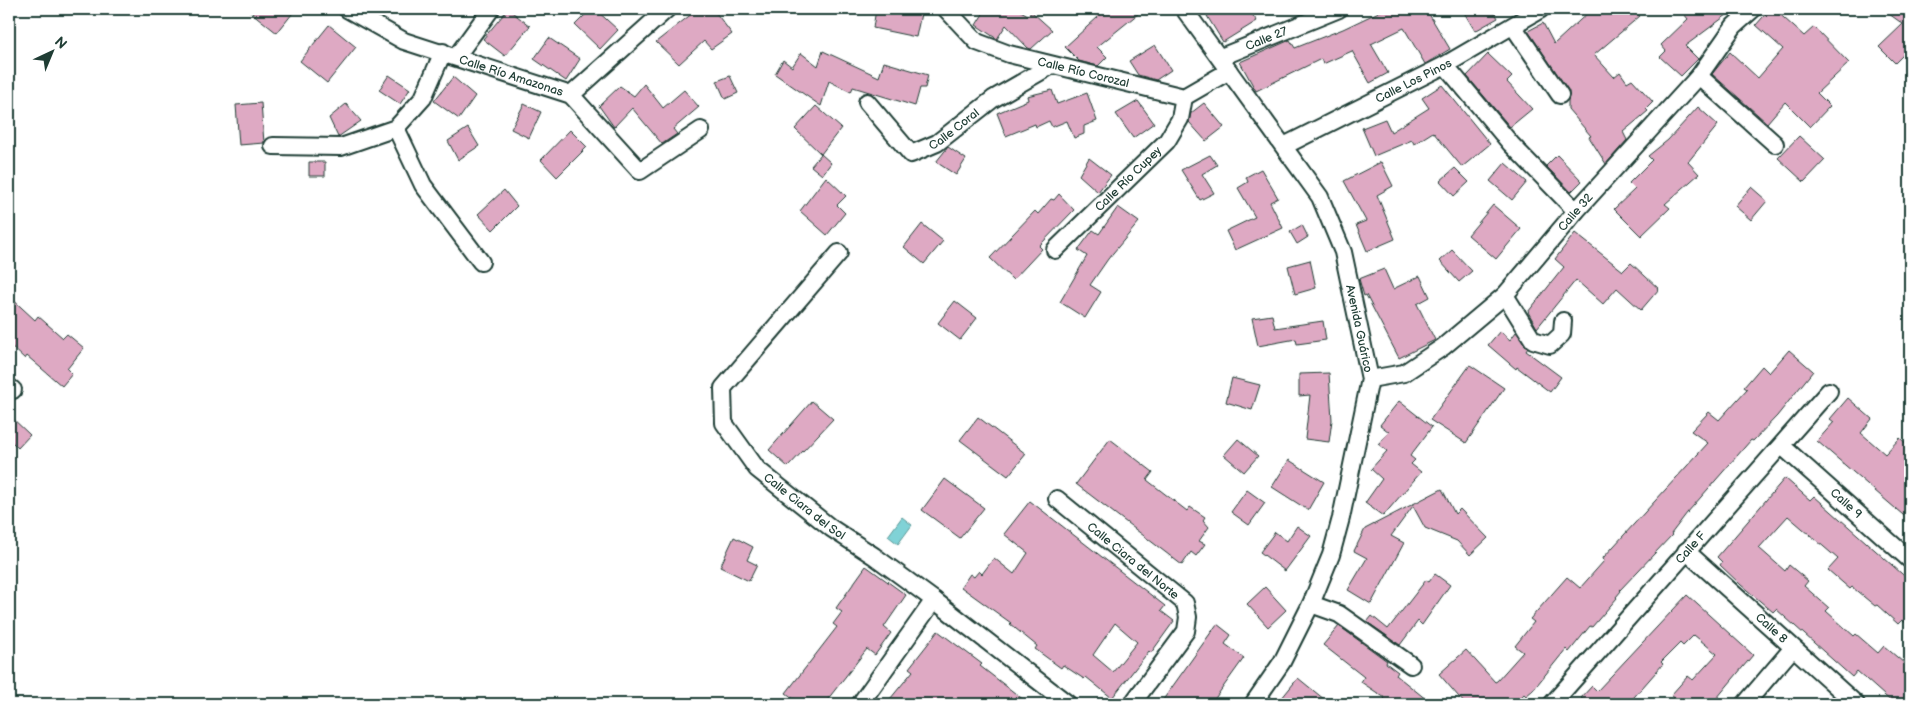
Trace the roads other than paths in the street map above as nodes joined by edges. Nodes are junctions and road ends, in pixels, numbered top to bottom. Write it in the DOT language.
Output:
graph roads {
  1 [pos="347,9"];
  2 [pos="490,9"];
  3 [pos="667,9"];
  4 [pos="946,9"];
  5 [pos="1184,9"];
  6 [pos="1339,9"];
  7 [pos="1541,9"];
  8 [pos="1753,9"];
  9 [pos="1513,26"];
  10 [pos="449,54"];
  11 [pos="1221,57"];
  12 [pos="1052,65"];
  13 [pos="1445,65"];
  14 [pos="1229,71"];
  15 [pos="1699,76"];
  16 [pos="571,95"];
  17 [pos="1560,95"];
  18 [pos="1184,97"];
  19 [pos="867,102"];
  20 [pos="396,128"];
  21 [pos="701,130"];
  22 [pos="1775,144"];
  23 [pos="273,146"];
  24 [pos="1284,146"];
  25 [pos="1576,211"];
  26 [pos="1055,250"];
  27 [pos="839,253"];
  28 [pos="481,262"];
  29 [pos="1505,295"];
  30 [pos="1563,321"];
  31 [pos="1370,379"];
  32 [pos="1829,391"];
  33 [pos="1782,446"];
  34 [pos="1057,499"];
  35 [pos="1686,551"];
  36 [pos="1910,560"];
  37 [pos="934,600"];
  38 [pos="1311,604"];
  39 [pos="1792,649"];
  40 [pos="1411,665"];
  41 [pos="860,704"];
  42 [pos="1068,704"];
  43 [pos="1132,704"];
  44 [pos="1253,704"];
  45 [pos="1552,704"];
  46 [pos="1745,704"];
  47 [pos="1856,704"];
  1 -- 10 [label="street, Calle Río Amazonas"];
  2 -- 10 [label="street"];
  3 -- 16 [label="street"];
  4 -- 12 [label="street, Calle Río Corozal"];
  5 -- 11 [label="street, Avenida Guárico"];
  6 -- 11 [label="street, Calle 27"];
  7 -- 9 [label="street, Calle Los Pinos"];
  8 -- 15 [label="street, Calle 32"];
  9 -- 13 [label="street, Calle Los Pinos"];
  9 -- 17 [label="street"];
  10 -- 16 [label="street, Calle Río Amazonas"];
  10 -- 20 [label="street"];
  11 -- 14 [label="street, Avenida Guárico"];
  12 -- 18 [label="street, Calle Río Corozal"];
  12 -- 19 [label="street, Calle Coral"];
  13 -- 24 [label="street, Calle Los Pinos"];
  13 -- 25 [label="street"];
  14 -- 18 [label="street"];
  14 -- 24 [label="street, Avenida Guárico"];
  15 -- 22 [label="street"];
  15 -- 25 [label="street, Calle 32"];
  16 -- 21 [label="street, Calle Río Amazonas"];
  18 -- 26 [label="street, Calle Río Cupey"];
  20 -- 23 [label="street"];
  20 -- 28 [label="street"];
  24 -- 31 [label="street, Avenida Guárico"];
  25 -- 29 [label="street, Calle 32"];
  27 -- 37 [label="street, Calle Ciara del Sol"];
  29 -- 30 [label="street"];
  29 -- 31 [label="street, Calle 32"];
  31 -- 38 [label="street, Avenida Guárico"];
  32 -- 33 [label="street, Calle F"];
  33 -- 35 [label="street, Calle F"];
  33 -- 36 [label="street, Calle 9"];
  34 -- 43 [label="street, Calle Ciara del Norte"];
  35 -- 39 [label="street, Calle 8"];
  35 -- 45 [label="street, Calle F"];
  37 -- 41 [label="street"];
  37 -- 42 [label="street, Calle Ciara del Sol"];
  38 -- 40 [label="street"];
  38 -- 44 [label="street, Avenida Guárico"];
  39 -- 46 [label="street"];
  39 -- 47 [label="street, Calle 8"];
}
